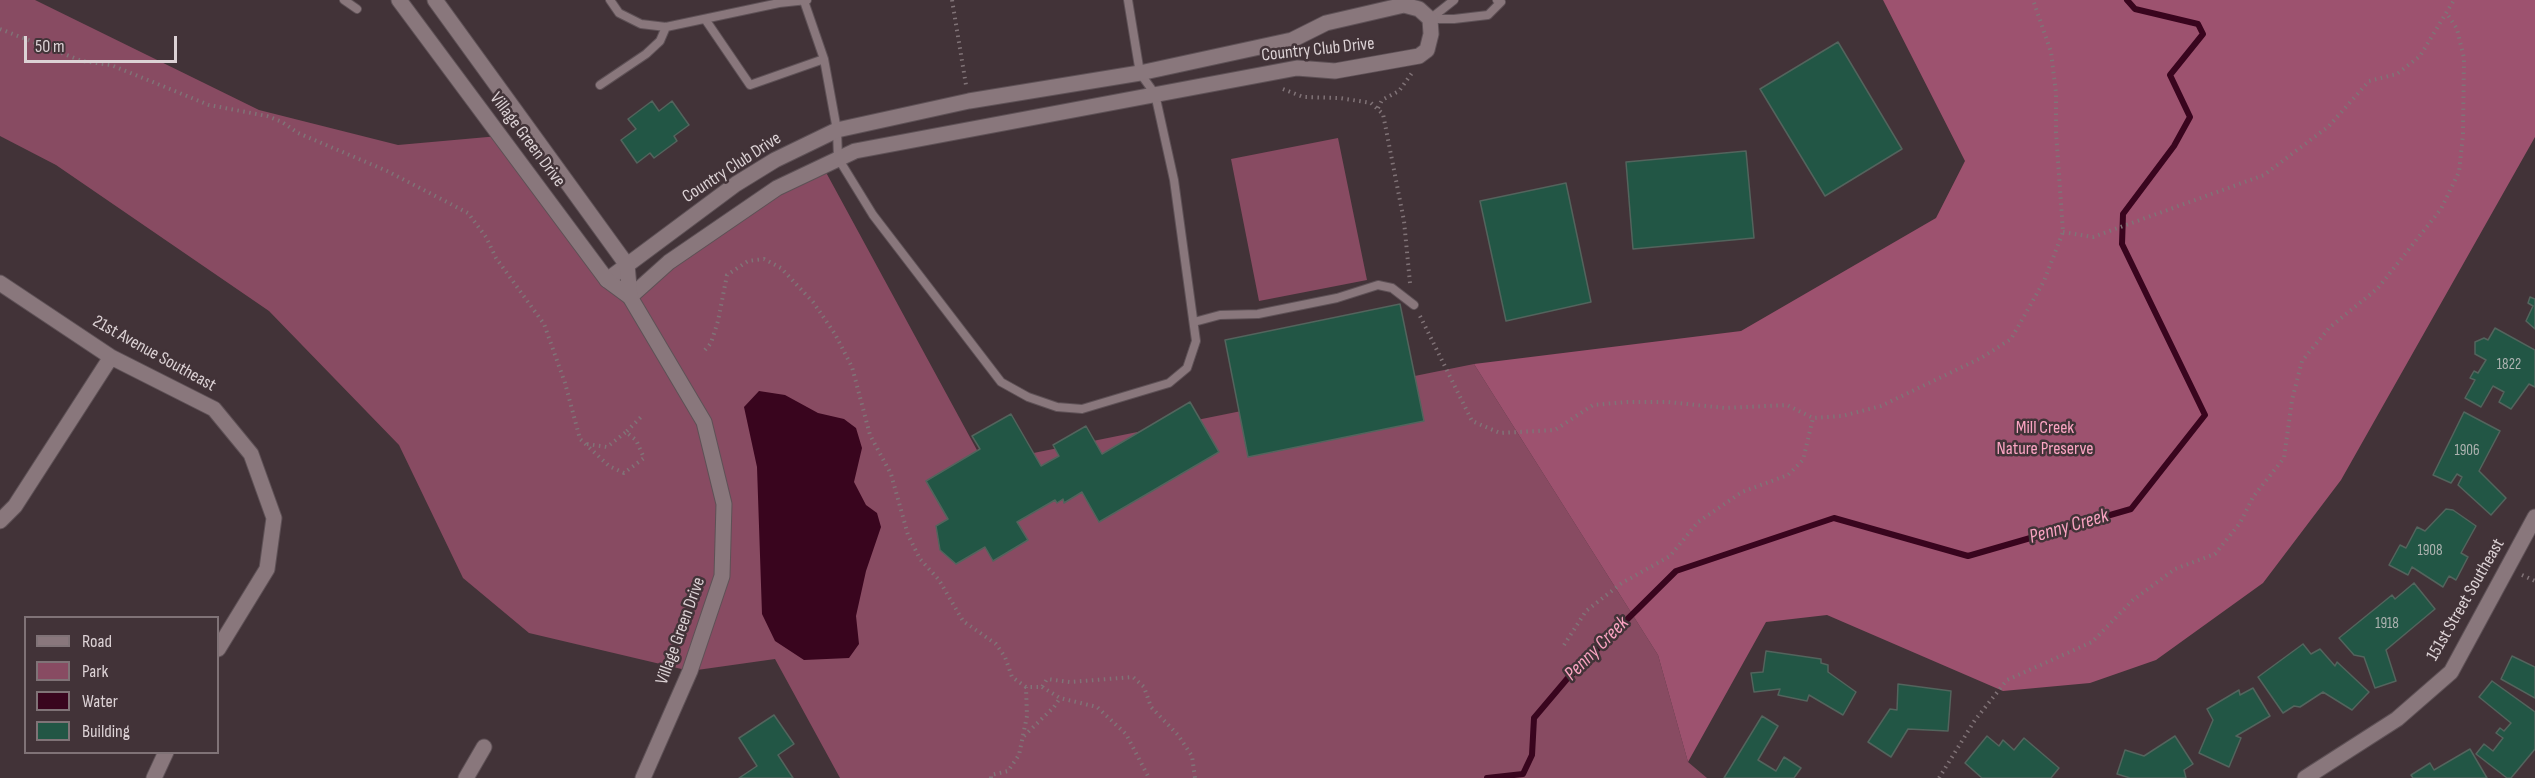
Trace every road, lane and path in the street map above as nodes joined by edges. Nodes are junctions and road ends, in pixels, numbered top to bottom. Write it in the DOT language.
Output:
graph roads {
  1 [pos="344,0"];
  2 [pos="399,0"];
  3 [pos="435,0"];
  4 [pos="610,0"];
  5 [pos="952,0"];
  6 [pos="1128,0"];
  7 [pos="1454,0"];
  8 [pos="1497,0"];
  9 [pos="2033,0"];
  10 [pos="2454,0"];
  11 [pos="806,1"];
  12 [pos="357,9"];
  13 [pos="2446,12"];
  14 [pos="705,19"];
  15 [pos="1430,19"];
  16 [pos="666,27"];
  17 [pos="0,28"];
  18 [pos="1419,56"];
  19 [pos="824,60"];
  20 [pos="1140,73"];
  21 [pos="600,85"];
  22 [pos="1282,88"];
  23 [pos="1155,94"];
  24 [pos="969,101"];
  25 [pos="1378,108"];
  26 [pos="837,130"];
  27 [pos="838,158"];
  28 [pos="2063,232"];
  29 [pos="627,265"];
  30 [pos="607,280"];
  31 [pos="0,283"];
  32 [pos="630,297"];
  33 [pos="1414,305"];
  34 [pos="1194,322"];
  35 [pos="705,350"];
  36 [pos="111,357"];
  37 [pos="644,415"];
  38 [pos="1813,418"];
  39 [pos="626,432"];
  40 [pos="585,444"];
  41 [pos="2535,517"];
  42 [pos="0,521"];
  43 [pos="1564,645"];
  44 [pos="219,647"];
  45 [pos="1026,687"];
  46 [pos="1042,687"];
  47 [pos="1060,698"];
  48 [pos="1024,736"];
  49 [pos="484,747"];
  50 [pos="166,754"];
  51 [pos="154,778"];
  52 [pos="466,778"];
  53 [pos="643,778"];
  54 [pos="991,778"];
  55 [pos="1149,778"];
  56 [pos="1195,778"];
  57 [pos="1939,778"];
  58 [pos="2305,778"];
  1 -- 12 [label="lane"];
  2 -- 30 [label="street, Village Green Drive"];
  3 -- 29 [label="street, Village Green Drive"];
  4 -- 16 [label="lane"];
  5 -- 24 [label="path"];
  6 -- 20 [label="lane"];
  7 -- 15 [label="lane"];
  8 -- 15 [label="lane"];
  9 -- 28 [label="path"];
  10 -- 13 [label="path"];
  11 -- 14 [label="lane"];
  11 -- 19 [label="lane"];
  13 -- 28 [label="path"];
  13 -- 57 [label="path"];
  14 -- 16 [label="lane"];
  14 -- 19 [label="lane"];
  15 -- 18 [label="street"];
  15 -- 20 [label="street, Country Club Drive"];
  16 -- 21 [label="lane"];
  17 -- 40 [label="path"];
  18 -- 23 [label="street, Country Club Drive"];
  18 -- 25 [label="path"];
  19 -- 26 [label="lane"];
  20 -- 23 [label="lane"];
  20 -- 24 [label="street, Country Club Drive"];
  22 -- 25 [label="path"];
  23 -- 27 [label="street, Country Club Drive"];
  23 -- 34 [label="lane"];
  24 -- 26 [label="street, Country Club Drive"];
  25 -- 33 [label="path"];
  26 -- 27 [label="lane"];
  26 -- 29 [label="street, Country Club Drive"];
  27 -- 32 [label="street, Country Club Drive"];
  27 -- 34 [label="lane"];
  28 -- 38 [label="path"];
  29 -- 30 [label="street, Country Club Drive"];
  29 -- 32 [label="street, Village Green Drive"];
  30 -- 32 [label="street, Village Green Drive"];
  31 -- 36 [label="street, 21st Avenue Southeast"];
  32 -- 53 [label="street, Village Green Drive"];
  33 -- 34 [label="lane"];
  33 -- 38 [label="path"];
  35 -- 45 [label="path"];
  36 -- 42 [label="street"];
  36 -- 44 [label="street, 21st Avenue Southeast"];
  37 -- 39 [label="path"];
  38 -- 43 [label="path"];
  39 -- 40 [label="path"];
  39 -- 40 [label="path"];
  41 -- 58 [label="street, 151st Street Southeast"];
  45 -- 46 [label="path"];
  45 -- 48 [label="path"];
  46 -- 47 [label="path"];
  46 -- 56 [label="path"];
  47 -- 48 [label="path"];
  47 -- 55 [label="path"];
  48 -- 54 [label="path"];
  49 -- 52 [label="street"];
  50 -- 51 [label="street"];
}
